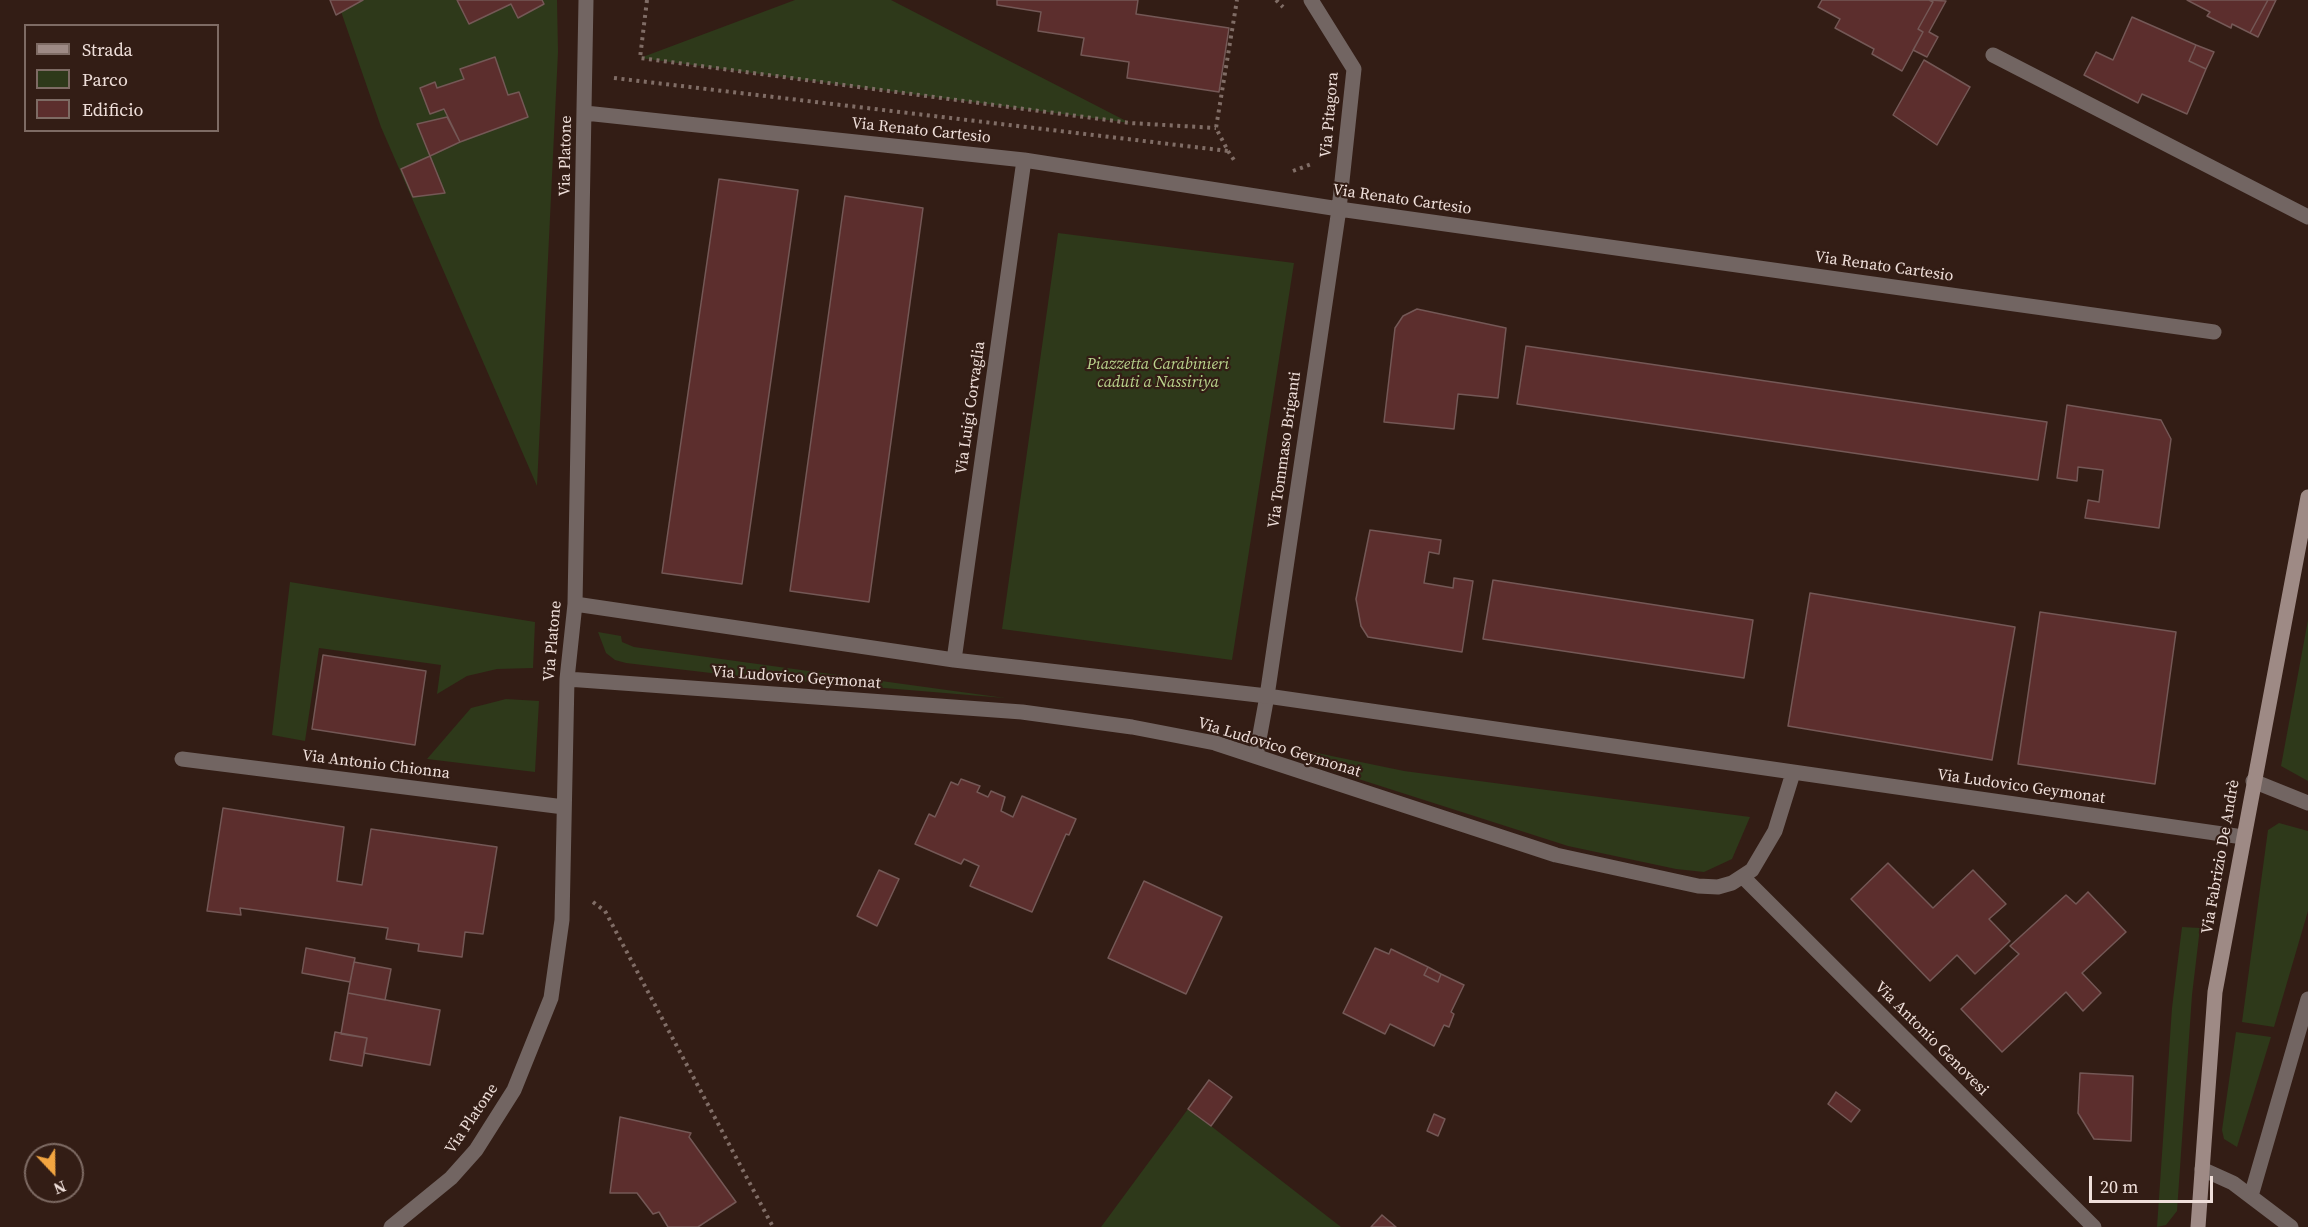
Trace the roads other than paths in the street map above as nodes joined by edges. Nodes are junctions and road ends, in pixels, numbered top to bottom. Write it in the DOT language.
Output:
graph roads {
  1 [pos="586,0"];
  2 [pos="1311,0"];
  3 [pos="1993,55"];
  4 [pos="585,113"];
  5 [pos="1024,160"];
  6 [pos="1339,209"];
  7 [pos="2308,217"];
  8 [pos="2214,332"];
  9 [pos="2308,497"];
  10 [pos="575,604"];
  11 [pos="954,660"];
  12 [pos="567,679"];
  13 [pos="1267,696"];
  14 [pos="1256,756"];
  15 [pos="182,759"];
  16 [pos="1793,773"];
  17 [pos="2253,781"];
  18 [pos="2308,803"];
  19 [pos="564,807"];
  20 [pos="2243,837"];
  21 [pos="1743,877"];
  22 [pos="2308,999"];
  23 [pos="2202,1169"];
  24 [pos="2251,1196"];
  25 [pos="391,1227"];
  26 [pos="2094,1227"];
  27 [pos="2198,1227"];
  28 [pos="2291,1227"];
  1 -- 4 [label="street, Via Platone"];
  2 -- 6 [label="street, Via Pitagora"];
  3 -- 7 [label="street"];
  4 -- 5 [label="street, Via Renato Cartesio"];
  4 -- 10 [label="street, Via Platone"];
  5 -- 6 [label="street, Via Renato Cartesio"];
  5 -- 11 [label="street, Via Luigi Corvaglia"];
  6 -- 8 [label="street, Via Renato Cartesio"];
  6 -- 13 [label="street, Via Tommaso Briganti"];
  9 -- 17 [label="street, Via Fabrizio De Andrè"];
  10 -- 11 [label="street, Via Ludovico Geymonat"];
  10 -- 12 [label="street, Via Platone"];
  11 -- 13 [label="street, Via Ludovico Geymonat"];
  12 -- 14 [label="street, Via Ludovico Geymonat"];
  12 -- 19 [label="street, Via Platone"];
  13 -- 14 [label="street, Via Tommaso Briganti"];
  13 -- 16 [label="street, Via Ludovico Geymonat"];
  14 -- 21 [label="street, Via Ludovico Geymonat"];
  15 -- 19 [label="street, Via Antonio Chionna"];
  16 -- 20 [label="street, Via Ludovico Geymonat"];
  16 -- 21 [label="street, Via Ludovico Geymonat"];
  17 -- 18 [label="street"];
  17 -- 20 [label="street, Via Fabrizio De Andrè"];
  19 -- 25 [label="street, Via Platone"];
  20 -- 23 [label="street, Via Fabrizio De Andrè"];
  21 -- 26 [label="street, Via Antonio Genovesi"];
  22 -- 24 [label="street"];
  23 -- 24 [label="street"];
  23 -- 27 [label="street, Via Fabrizio De Andrè"];
  24 -- 28 [label="street"];
}
